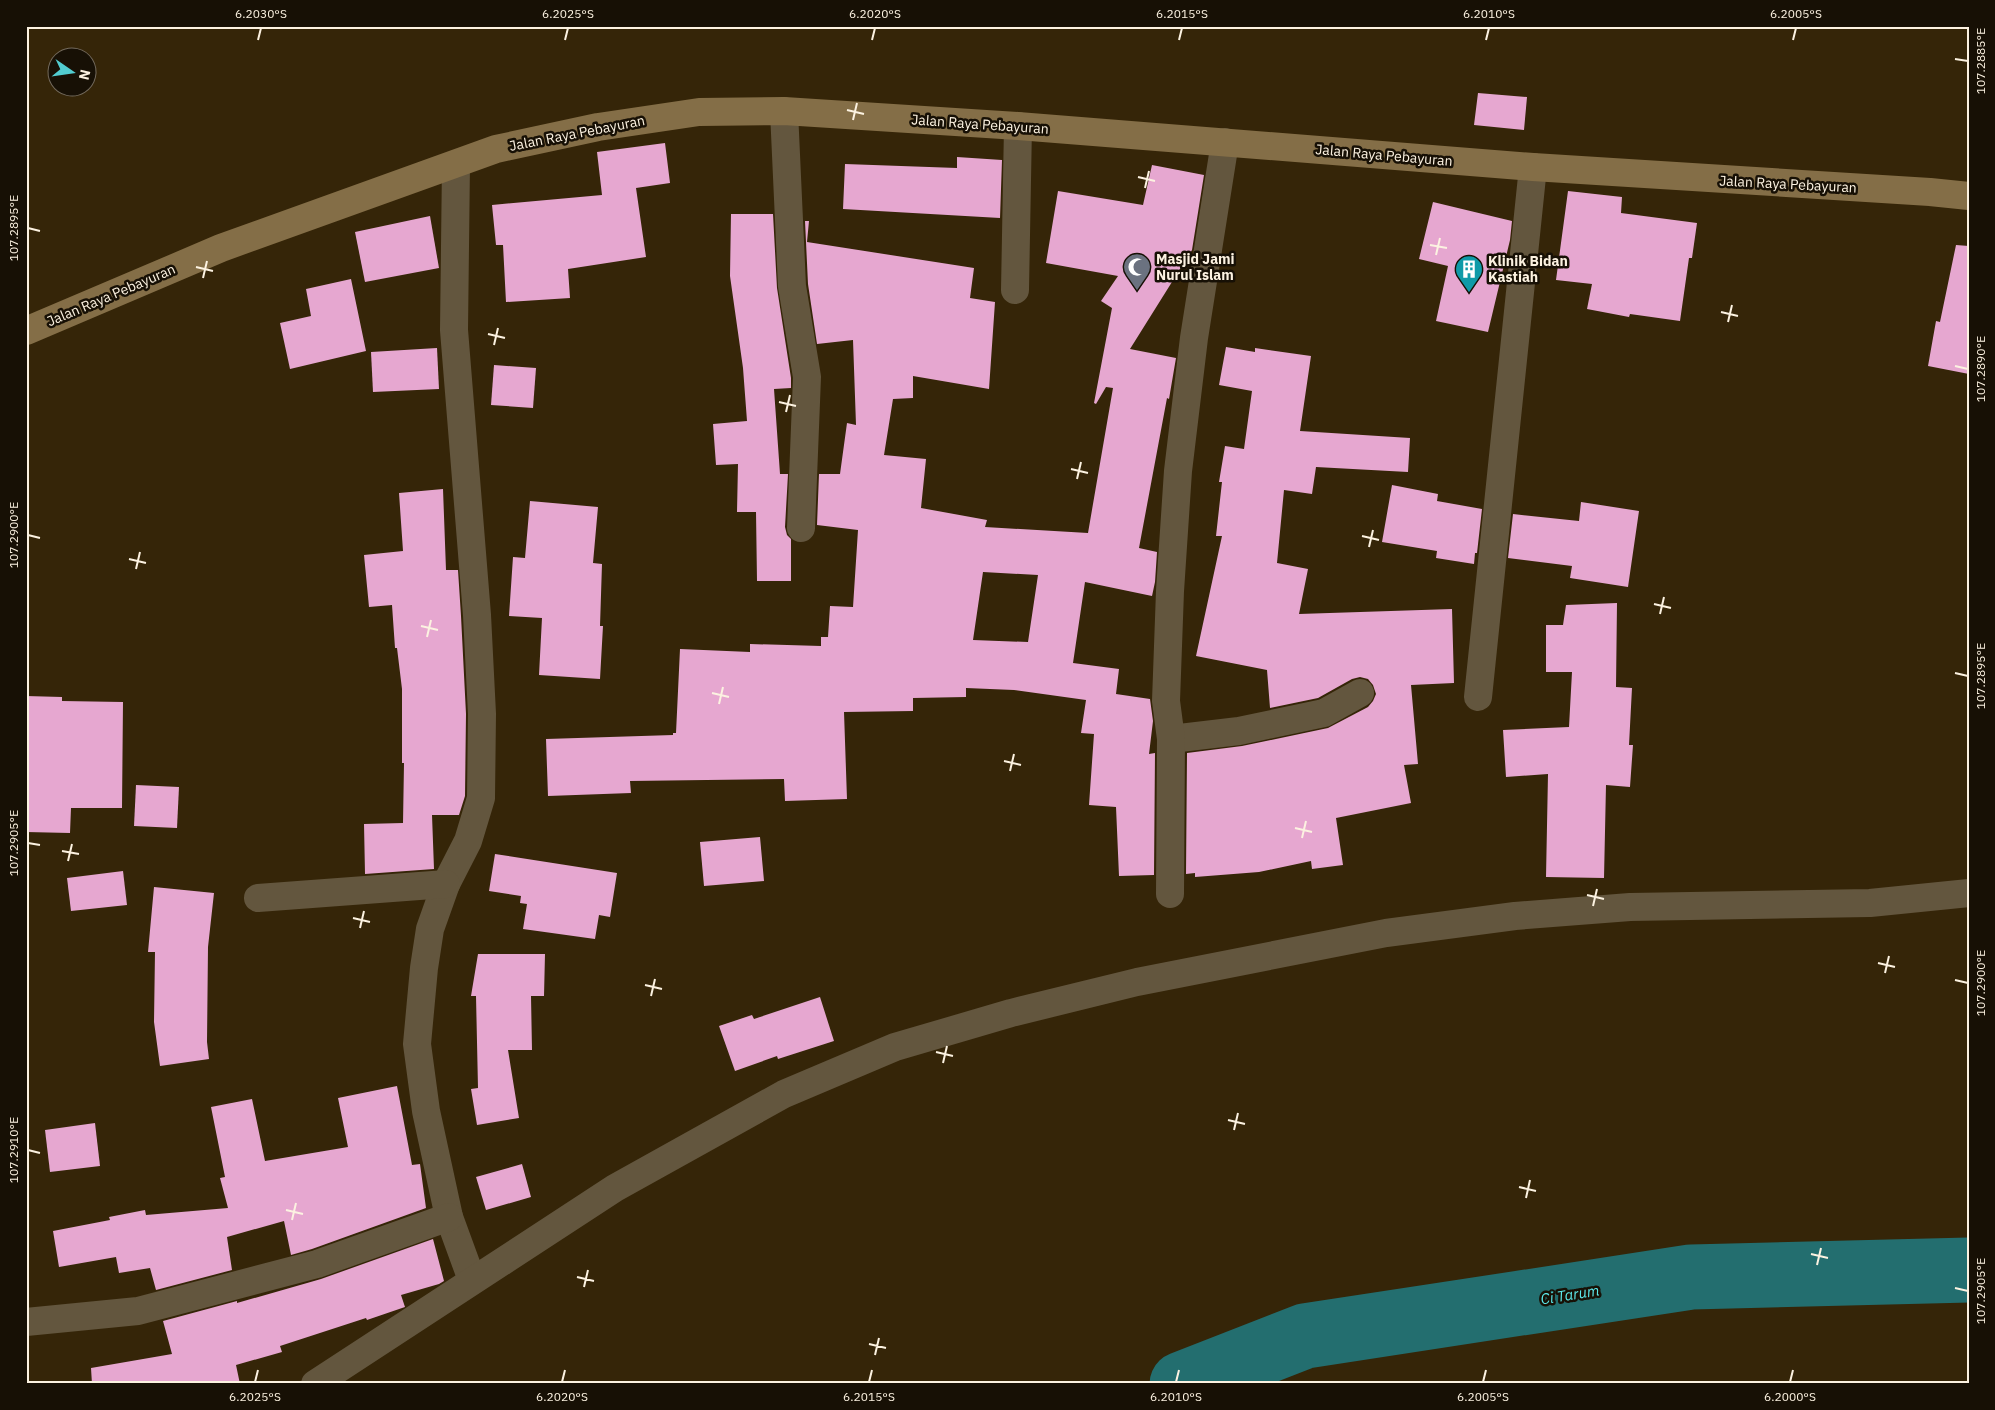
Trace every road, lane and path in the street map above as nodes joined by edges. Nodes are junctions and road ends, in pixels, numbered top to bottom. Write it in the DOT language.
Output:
graph roads {
  1 [pos="784,111"];
  2 [pos="1018,126"];
  3 [pos="1225,142"];
  4 [pos="456,164"];
  5 [pos="1533,167"];
  6 [pos="1969,196"];
  7 [pos="1015,290"];
  8 [pos="26,331"];
  9 [pos="802,528"];
  10 [pos="1360,693"];
  11 [pos="1478,697"];
  12 [pos="1171,738"];
  13 [pos="446,884"];
  14 [pos="1969,892"];
  15 [pos="1170,894"];
  16 [pos="258,898"];
  17 [pos="449,1217"];
  18 [pos="472,1280"];
  19 [pos="26,1322"];
  20 [pos="316,1384"];
  1 -- 2 [label="main road, Jalan Raya Pebayuran"];
  1 -- 4 [label="main road, Jalan Raya Pebayuran"];
  1 -- 9 [label="street"];
  2 -- 3 [label="main road, Jalan Raya Pebayuran"];
  2 -- 7 [label="street"];
  3 -- 5 [label="main road, Jalan Raya Pebayuran"];
  3 -- 12 [label="street"];
  4 -- 8 [label="main road, Jalan Raya Pebayuran"];
  4 -- 13 [label="street"];
  5 -- 6 [label="main road, Jalan Raya Pebayuran"];
  5 -- 11 [label="street"];
  10 -- 12 [label="street"];
  12 -- 15 [label="street"];
  13 -- 16 [label="street"];
  13 -- 17 [label="street"];
  14 -- 18 [label="street"];
  17 -- 18 [label="street"];
  17 -- 19 [label="street"];
  18 -- 20 [label="street"];
}
